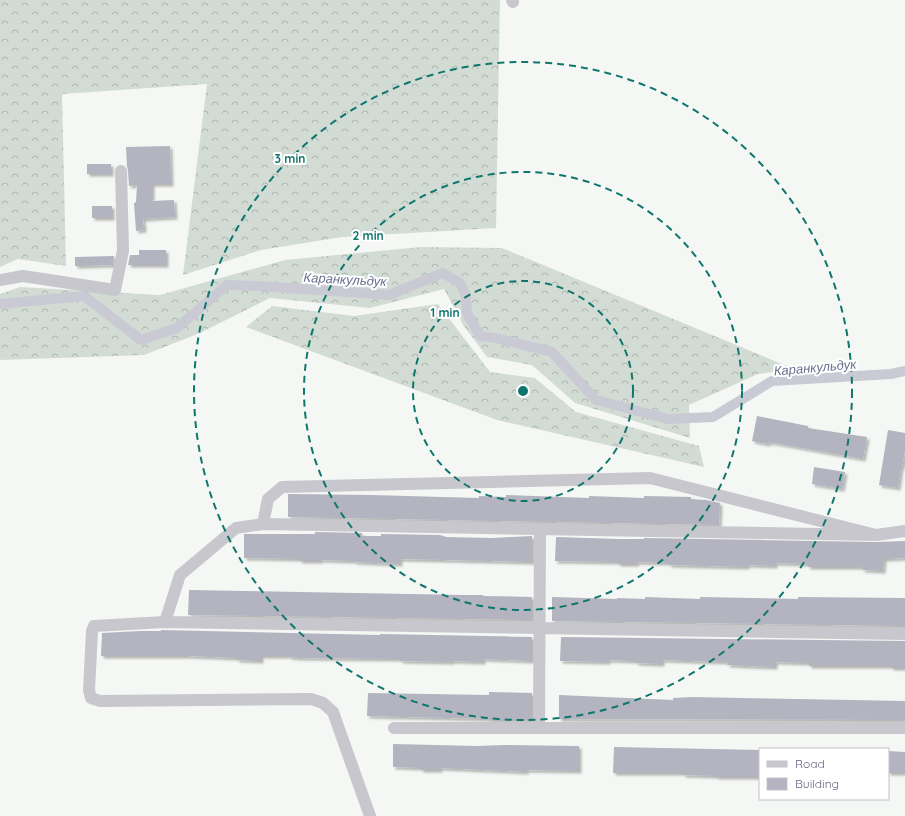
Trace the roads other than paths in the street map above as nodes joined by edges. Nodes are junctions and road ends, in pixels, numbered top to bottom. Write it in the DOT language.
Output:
graph roads {
  1 [pos="121,170"];
  2 [pos="0,280"];
  3 [pos="263,524"];
  4 [pos="540,530"];
  5 [pos="905,531"];
  6 [pos="876,535"];
  7 [pos="166,622"];
  8 [pos="539,628"];
  9 [pos="905,634"];
  10 [pos="394,728"];
  11 [pos="539,728"];
  12 [pos="905,728"];
  13 [pos="370,816"];
  1 -- 2 [label="street"];
  3 -- 4 [label="street"];
  3 -- 6 [label="street"];
  3 -- 7 [label="street"];
  4 -- 6 [label="street"];
  4 -- 8 [label="street"];
  5 -- 6 [label="street"];
  7 -- 8 [label="street"];
  7 -- 13 [label="street"];
  8 -- 9 [label="street"];
  8 -- 11 [label="street"];
  10 -- 11 [label="street"];
  11 -- 12 [label="street"];
}
